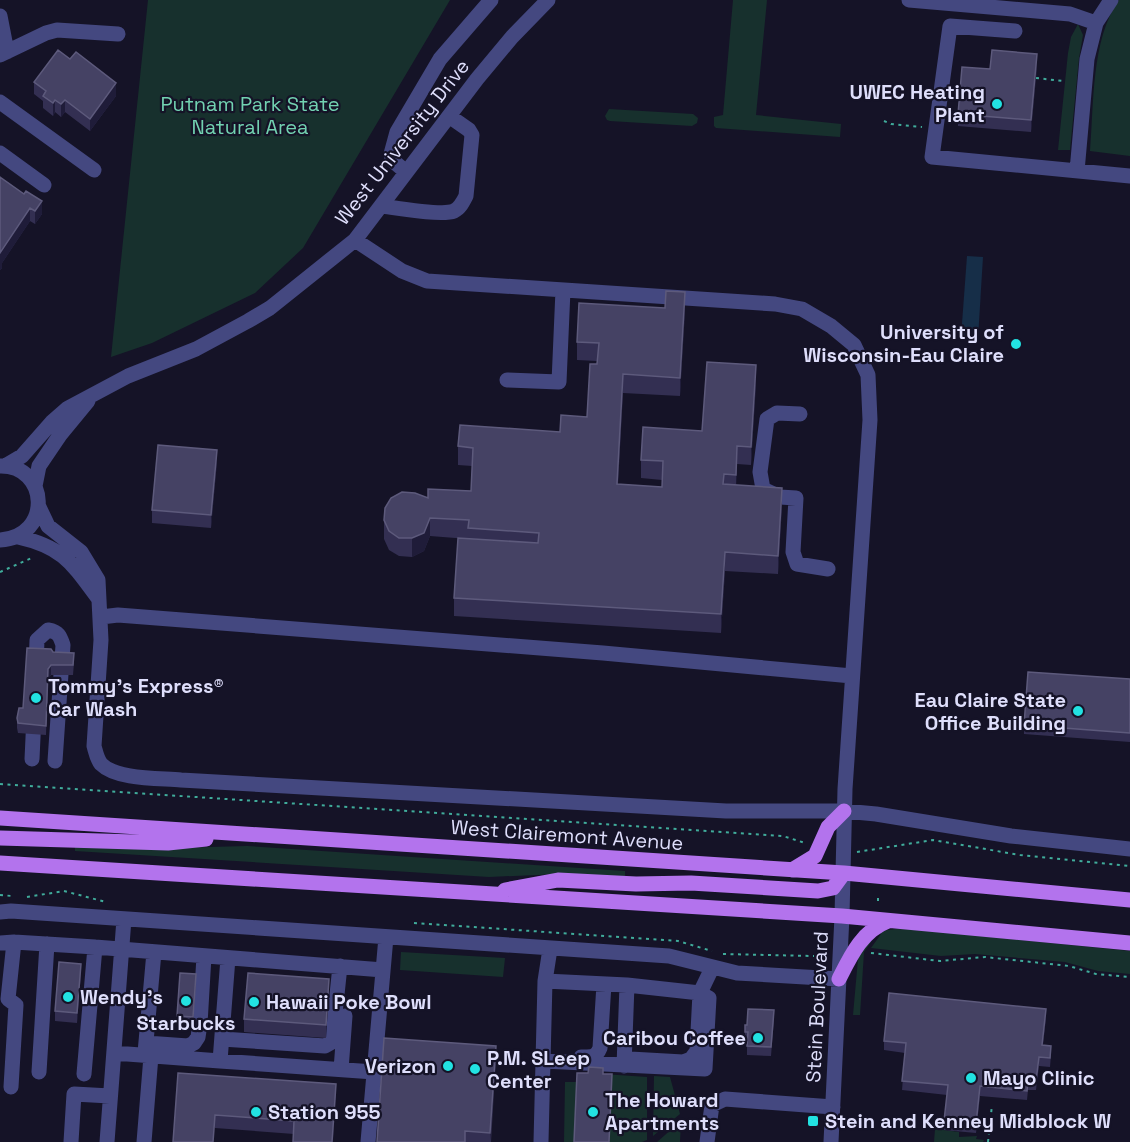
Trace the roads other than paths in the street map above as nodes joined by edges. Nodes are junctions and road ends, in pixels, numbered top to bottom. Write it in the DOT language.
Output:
graph roads {
  1 [pos="491,0"];
  2 [pos="548,0"];
  3 [pos="909,0"];
  4 [pos="1111,0"];
  5 [pos="0,16"];
  6 [pos="1096,23"];
  7 [pos="1015,32"];
  8 [pos="118,34"];
  9 [pos="4,53"];
  10 [pos="0,102"];
  11 [pos="449,116"];
  12 [pos="0,153"];
  13 [pos="94,170"];
  14 [pos="1077,171"];
  15 [pos="406,172"];
  16 [pos="1130,176"];
  17 [pos="44,185"];
  18 [pos="382,206"];
  19 [pos="355,240"];
  20 [pos="563,290"];
  21 [pos="507,380"];
  22 [pos="90,398"];
  23 [pos="800,414"];
  24 [pos="2,466"];
  25 [pos="35,486"];
  26 [pos="39,507"];
  27 [pos="18,537"];
  28 [pos="0,540"];
  29 [pos="828,568"];
  30 [pos="98,598"];
  31 [pos="101,617"];
  32 [pos="852,676"];
  33 [pos="36,679"];
  34 [pos="35,701"];
  35 [pos="32,759"];
  36 [pos="55,761"];
  37 [pos="844,812"];
  38 [pos="0,818"];
  39 [pos="233,835"];
  40 [pos="0,838"];
  41 [pos="1130,849"];
  42 [pos="0,863"];
  43 [pos="792,870"];
  44 [pos="844,873"];
  45 [pos="484,894"];
  46 [pos="1130,900"];
  47 [pos="0,912"];
  48 [pos="842,916"];
  49 [pos="124,919"];
  50 [pos="891,920"];
  51 [pos="386,937"];
  52 [pos="7,943"];
  53 [pos="1130,943"];
  54 [pos="47,944"];
  55 [pos="95,947"];
  56 [pos="550,949"];
  57 [pos="122,950"];
  58 [pos="154,952"];
  59 [pos="204,956"];
  60 [pos="228,958"];
  61 [pos="345,967"];
  62 [pos="712,968"];
  63 [pos="383,970"];
  64 [pos="839,979"];
  65 [pos="545,981"];
  66 [pos="604,984"];
  67 [pos="627,985"];
  68 [pos="700,993"];
  69 [pos="4,998"];
  70 [pos="222,1039"];
  71 [pos="269,1043"];
  72 [pos="343,1044"];
  73 [pos="147,1051"];
  74 [pos="114,1053"];
  75 [pos="220,1061"];
  76 [pos="548,1062"];
  77 [pos="624,1066"];
  78 [pos="341,1070"];
  79 [pos="39,1072"];
  80 [pos="374,1072"];
  81 [pos="84,1074"];
  82 [pos="11,1087"];
  83 [pos="110,1096"];
  84 [pos="833,1107"];
  85 [pos="71,1142"];
  86 [pos="107,1142"];
  87 [pos="144,1142"];
  88 [pos="368,1142"];
  89 [pos="541,1142"];
  90 [pos="707,1142"];
  91 [pos="831,1142"];
  1 -- 15 [label="street"];
  2 -- 11 [label="street, West University Drive"];
  3 -- 6 [label="street"];
  4 -- 6 [label="street"];
  5 -- 9 [label="street"];
  6 -- 14 [label="street"];
  7 -- 14 [label="street"];
  8 -- 9 [label="street"];
  10 -- 13 [label="street"];
  11 -- 15 [label="street, West University Drive"];
  11 -- 18 [label="street"];
  12 -- 17 [label="street"];
  14 -- 16 [label="street"];
  15 -- 18 [label="street, West University Drive"];
  18 -- 19 [label="street, West University Drive"];
  19 -- 20 [label="street, Stein Boulevard"];
  19 -- 22 [label="street, West University Drive"];
  20 -- 21 [label="street"];
  20 -- 32 [label="street, Stein Boulevard"];
  22 -- 24 [label="street, West University Drive"];
  22 -- 25 [label="street, West University Drive"];
  23 -- 29 [label="street"];
  24 -- 25 [label="street"];
  25 -- 26 [label="street"];
  26 -- 27 [label="street"];
  26 -- 30 [label="street"];
  27 -- 28 [label="street"];
  27 -- 30 [label="street"];
  30 -- 31 [label="street"];
  31 -- 32 [label="street"];
  31 -- 37 [label="street"];
  32 -- 37 [label="street, Stein Boulevard"];
  33 -- 36 [label="street"];
  34 -- 35 [label="street"];
  37 -- 41 [label="street"];
  37 -- 43 [label="main road"];
  37 -- 44 [label="street, Stein Boulevard"];
  38 -- 39 [label="main road, West Clairemont Avenue"];
  39 -- 40 [label="main road"];
  39 -- 43 [label="main road, West Clairemont Avenue"];
  42 -- 45 [label="main road"];
  43 -- 44 [label="main road, West Clairemont Avenue"];
  44 -- 45 [label="main road"];
  44 -- 46 [label="main road, West Clairemont Avenue"];
  44 -- 48 [label="street, Stein Boulevard"];
  45 -- 48 [label="main road"];
  47 -- 49 [label="street"];
  48 -- 50 [label="main road"];
  48 -- 64 [label="street, Stein Boulevard"];
  49 -- 51 [label="street"];
  49 -- 57 [label="street"];
  50 -- 53 [label="main road"];
  50 -- 64 [label="main road"];
  51 -- 56 [label="street"];
  51 -- 63 [label="street"];
  52 -- 54 [label="street"];
  52 -- 69 [label="street"];
  54 -- 55 [label="street"];
  54 -- 79 [label="street"];
  55 -- 57 [label="street"];
  55 -- 81 [label="street"];
  56 -- 62 [label="street"];
  56 -- 65 [label="street"];
  57 -- 58 [label="street"];
  57 -- 74 [label="street"];
  58 -- 59 [label="street"];
  58 -- 73 [label="street"];
  59 -- 60 [label="street"];
  59 -- 73 [label="street"];
  60 -- 61 [label="street"];
  60 -- 70 [label="street"];
  61 -- 63 [label="street"];
  61 -- 71 [label="street"];
  61 -- 72 [label="street"];
  62 -- 64 [label="street"];
  62 -- 68 [label="street"];
  63 -- 80 [label="street"];
  64 -- 84 [label="street, Stein Boulevard"];
  65 -- 66 [label="street"];
  65 -- 76 [label="street"];
  66 -- 67 [label="street"];
  66 -- 76 [label="street"];
  67 -- 68 [label="street"];
  67 -- 77 [label="street"];
  68 -- 77 [label="street"];
  69 -- 82 [label="street"];
  70 -- 71 [label="street"];
  70 -- 75 [label="street"];
  71 -- 72 [label="street"];
  72 -- 78 [label="street"];
  73 -- 74 [label="street"];
  73 -- 75 [label="street"];
  73 -- 87 [label="street"];
  74 -- 83 [label="street"];
  75 -- 78 [label="street"];
  76 -- 77 [label="street"];
  76 -- 89 [label="street"];
  78 -- 80 [label="street"];
  80 -- 88 [label="street"];
  83 -- 85 [label="street"];
  83 -- 86 [label="street"];
  84 -- 90 [label="street"];
  84 -- 91 [label="street, Stein Boulevard"];
}
